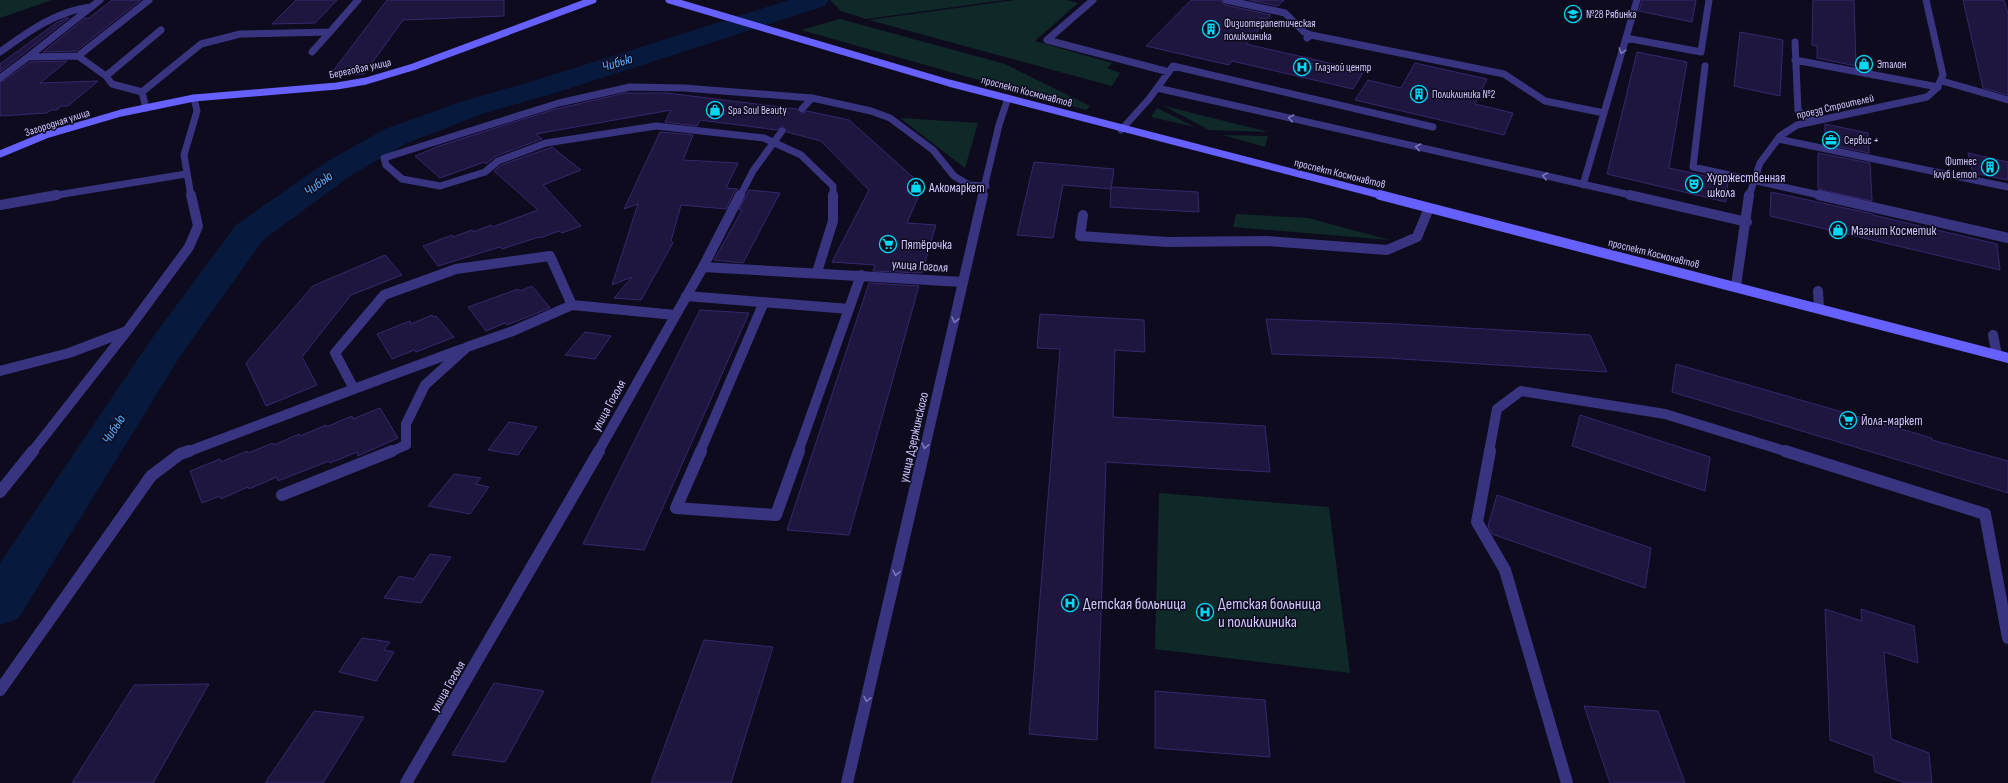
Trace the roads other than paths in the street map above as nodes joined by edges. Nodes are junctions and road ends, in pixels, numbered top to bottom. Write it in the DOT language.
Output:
graph roads {
  1 [pos="100,0"];
  2 [pos="149,0"];
  3 [pos="358,0"];
  4 [pos="593,0"];
  5 [pos="669,0"];
  6 [pos="1093,0"];
  7 [pos="1226,0"];
  8 [pos="1637,0"];
  9 [pos="1709,0"];
  10 [pos="1926,0"];
  11 [pos="91,7"];
  12 [pos="161,30"];
  13 [pos="330,32"];
  14 [pos="1626,38"];
  15 [pos="1795,42"];
  16 [pos="0,52"];
  17 [pos="312,52"];
  18 [pos="78,56"];
  19 [pos="28,57"];
  20 [pos="1795,60"];
  21 [pos="1705,66"];
  22 [pos="1169,72"];
  23 [pos="106,76"];
  24 [pos="0,78"];
  25 [pos="1940,84"];
  26 [pos="1157,88"];
  27 [pos="142,92"];
  28 [pos="194,98"];
  29 [pos="812,98"];
  30 [pos="1008,98"];
  31 [pos="2008,100"];
  32 [pos="146,108"];
  33 [pos="802,109"];
  34 [pos="121,113"];
  35 [pos="1604,113"];
  36 [pos="1813,121"];
  37 [pos="1433,127"];
  38 [pos="1121,130"];
  39 [pos="782,131"];
  40 [pos="1778,139"];
  41 [pos="774,142"];
  42 [pos="0,154"];
  43 [pos="186,174"];
  44 [pos="1754,181"];
  45 [pos="1583,185"];
  46 [pos="986,186"];
  47 [pos="2008,187"];
  48 [pos="0,205"];
  49 [pos="1429,208"];
  50 [pos="1083,215"];
  51 [pos="1747,222"];
  52 [pos="2008,238"];
  53 [pos="703,267"];
  54 [pos="817,272"];
  55 [pos="861,275"];
  56 [pos="964,282"];
  57 [pos="1736,286"];
  58 [pos="1818,291"];
  59 [pos="686,296"];
  60 [pos="764,302"];
  61 [pos="572,305"];
  62 [pos="1819,308"];
  63 [pos="849,309"];
  64 [pos="675,315"];
  65 [pos="127,331"];
  66 [pos="1993,336"];
  67 [pos="468,347"];
  68 [pos="1997,355"];
  69 [pos="2008,358"];
  70 [pos="0,371"];
  71 [pos="354,389"];
  72 [pos="0,492"];
  73 [pos="282,495"];
  74 [pos="2008,638"];
  75 [pos="0,690"];
  76 [pos="406,783"];
  77 [pos="847,783"];
  78 [pos="1567,783"];
  1 -- 11 [label="street"];
  2 -- 18 [label="street"];
  3 -- 13 [label="street"];
  4 -- 28 [label="main road, Береговая улица"];
  5 -- 30 [label="main road, проспект Космонавтов"];
  6 -- 22 [label="street"];
  7 -- 35 [label="street"];
  8 -- 14 [label="street"];
  9 -- 14 [label="street"];
  10 -- 25 [label="street"];
  11 -- 16 [label="street"];
  11 -- 19 [label="street"];
  12 -- 23 [label="street"];
  13 -- 17 [label="street"];
  13 -- 27 [label="street"];
  14 -- 35 [label="street, one-way"];
  15 -- 20 [label="street"];
  18 -- 19 [label="street"];
  18 -- 23 [label="street"];
  19 -- 24 [label="street"];
  20 -- 25 [label="street"];
  20 -- 36 [label="street"];
  21 -- 44 [label="street"];
  22 -- 26 [label="street"];
  22 -- 37 [label="street"];
  23 -- 27 [label="street"];
  25 -- 31 [label="street"];
  25 -- 36 [label="street, проезд Строителей"];
  26 -- 38 [label="street"];
  45 -- 26 [label="street, one-way"];
  27 -- 32 [label="street"];
  28 -- 32 [label="main road, Береговая улица"];
  28 -- 43 [label="street"];
  29 -- 33 [label="street"];
  29 -- 41 [label="street"];
  29 -- 46 [label="street"];
  30 -- 38 [label="main road, проспект Космонавтов"];
  30 -- 46 [label="street, улица Дзержинского"];
  32 -- 34 [label="main road, Береговая улица"];
  34 -- 42 [label="main road, Загородная улица"];
  35 -- 45 [label="street"];
  36 -- 40 [label="street, проезд Строителей"];
  38 -- 49 [label="main road, проспект Космонавтов"];
  39 -- 41 [label="street"];
  40 -- 44 [label="street, проезд Строителей"];
  40 -- 47 [label="street"];
  41 -- 53 [label="street"];
  41 -- 54 [label="street"];
  43 -- 48 [label="street"];
  43 -- 65 [label="street"];
  44 -- 51 [label="street, проезд Строителей"];
  44 -- 52 [label="street"];
  45 -- 51 [label="street"];
  46 -- 56 [label="street, улица Дзержинского"];
  49 -- 50 [label="street"];
  49 -- 57 [label="main road, проспект Космонавтов"];
  51 -- 57 [label="street, проезд Строителей"];
  53 -- 54 [label="street, улица Гоголя"];
  53 -- 59 [label="street, улица Гоголя"];
  54 -- 55 [label="street, улица Гоголя"];
  55 -- 56 [label="street, улица Гоголя"];
  55 -- 63 [label="street"];
  56 -- 77 [label="street, улица Дзержинского, one-way"];
  57 -- 62 [label="main road, проспект Космонавтов"];
  58 -- 62 [label="street"];
  59 -- 60 [label="street"];
  59 -- 64 [label="street, улица Гоголя"];
  60 -- 63 [label="street"];
  60 -- 63 [label="street"];
  61 -- 64 [label="street"];
  61 -- 67 [label="street"];
  61 -- 71 [label="street"];
  62 -- 68 [label="main road, проспект Космонавтов"];
  64 -- 76 [label="street, улица Гоголя"];
  65 -- 70 [label="street"];
  65 -- 72 [label="street"];
  66 -- 68 [label="street"];
  67 -- 71 [label="street"];
  67 -- 73 [label="street"];
  68 -- 69 [label="main road, проспект Космонавтов"];
  71 -- 75 [label="street"];
  74 -- 78 [label="street"];
}
